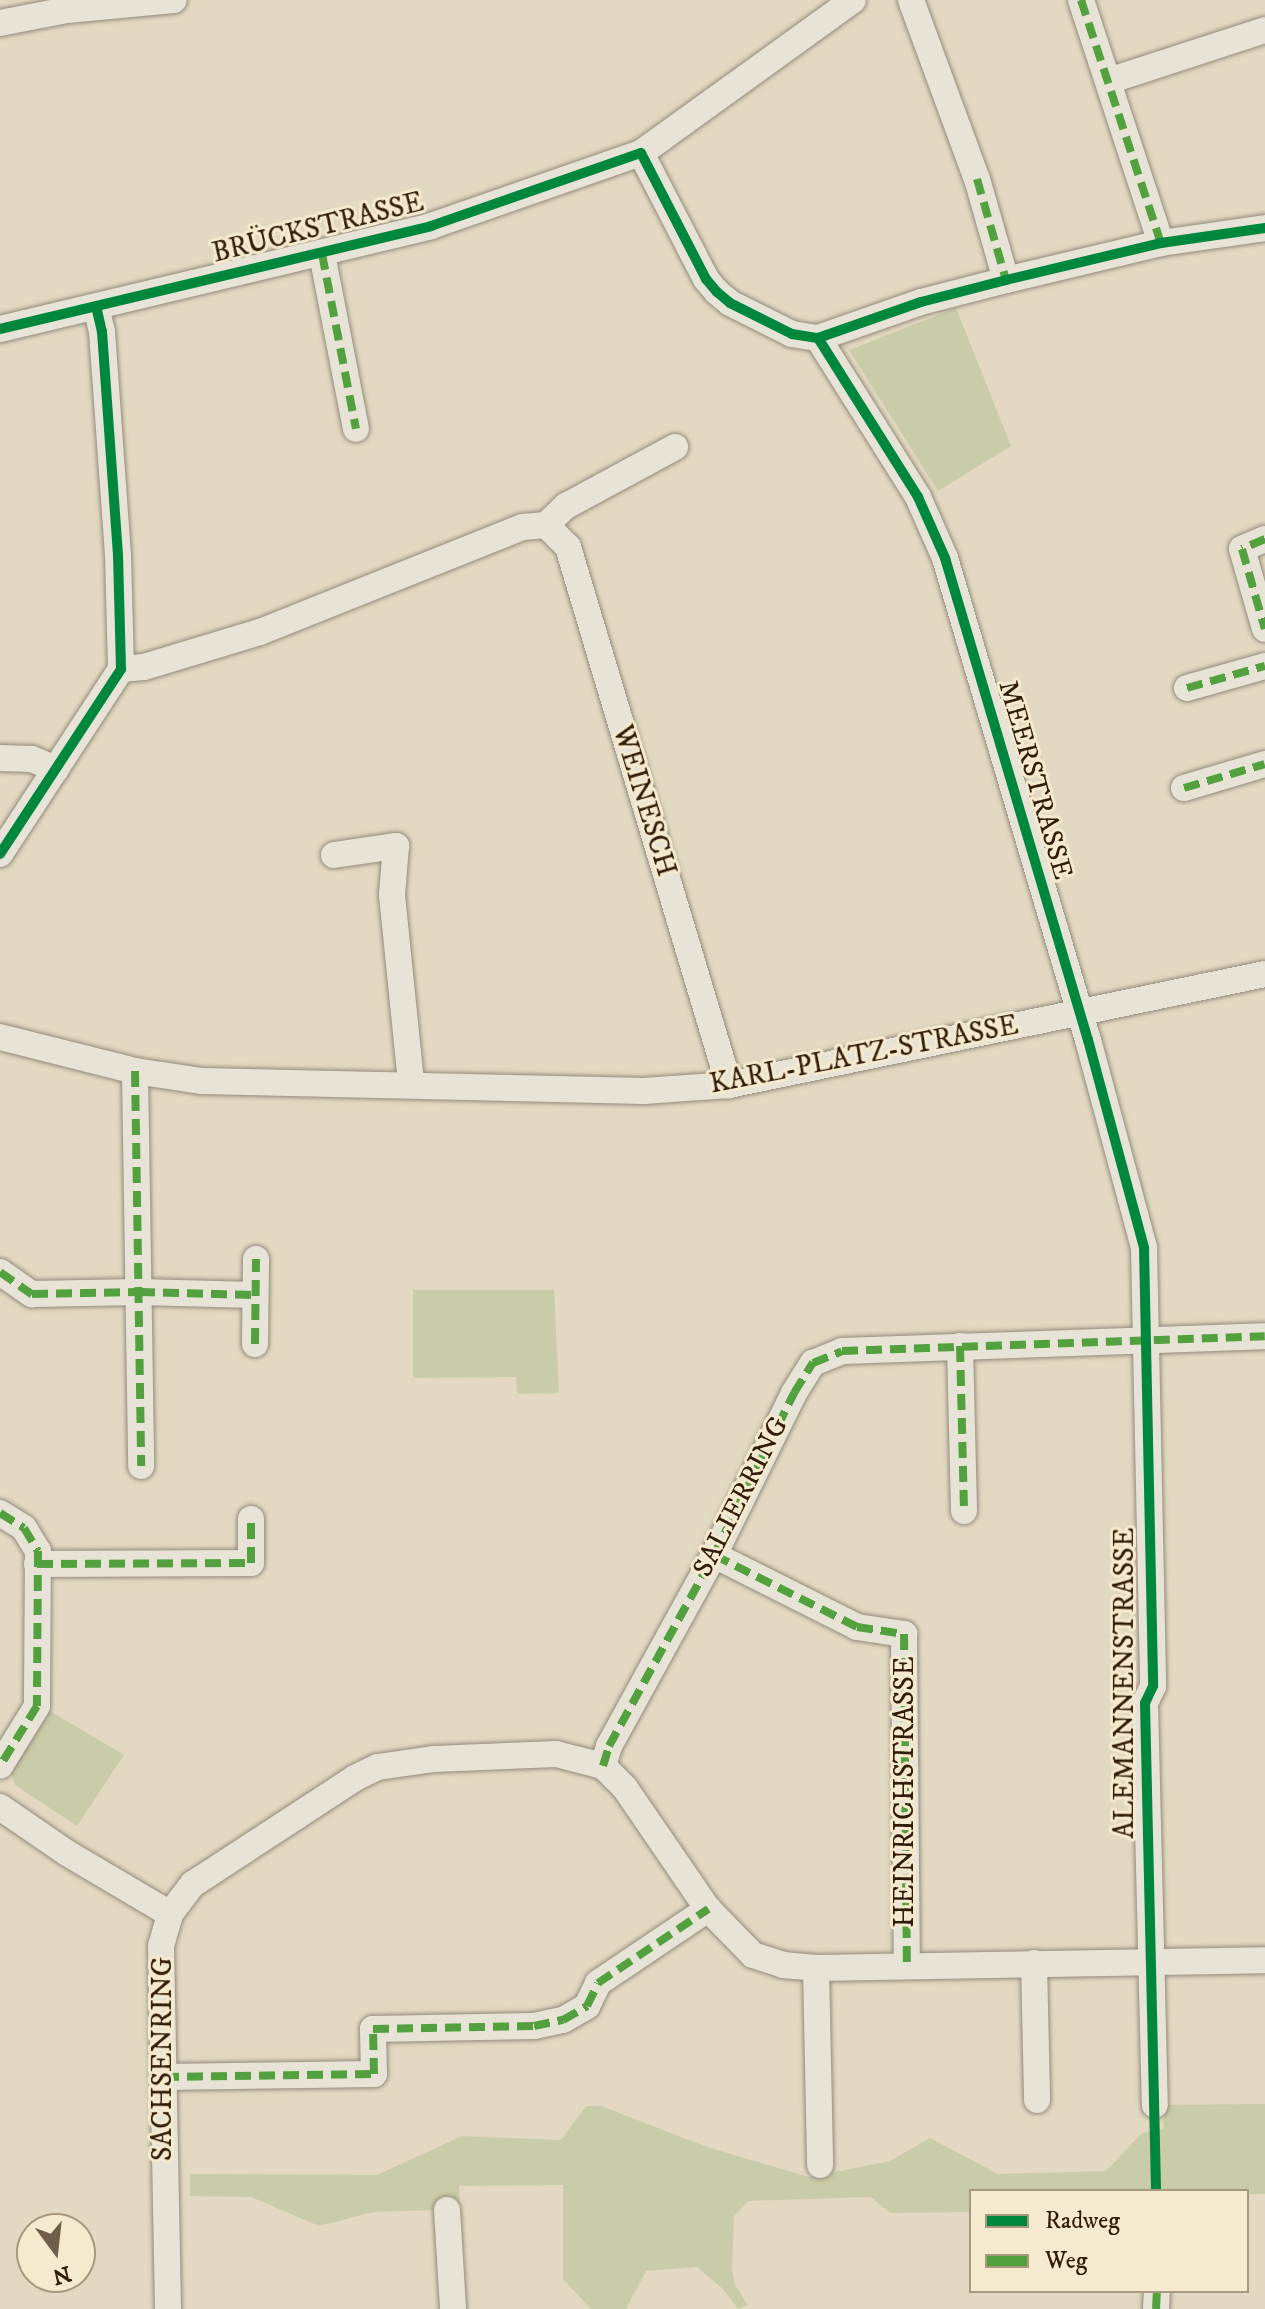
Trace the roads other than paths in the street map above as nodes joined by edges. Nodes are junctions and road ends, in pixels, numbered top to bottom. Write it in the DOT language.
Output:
graph roads {
  1 [pos="174,0"];
  2 [pos="853,0"];
  3 [pos="911,0"];
  4 [pos="1081,0"];
  5 [pos="0,23"];
  6 [pos="1265,30"];
  7 [pos="1108,81"];
  8 [pos="641,153"];
  9 [pos="1265,228"];
  10 [pos="1161,243"];
  11 [pos="322,254"];
  12 [pos="1006,280"];
  13 [pos="96,307"];
  14 [pos="0,329"];
  15 [pos="818,338"];
  16 [pos="356,429"];
  17 [pos="675,447"];
  18 [pos="546,525"];
  19 [pos="1265,539"];
  20 [pos="1265,629"];
  21 [pos="1265,666"];
  22 [pos="121,669"];
  23 [pos="1187,688"];
  24 [pos="0,758"];
  25 [pos="1265,764"];
  26 [pos="56,769"];
  27 [pos="1184,788"];
  28 [pos="0,854"];
  29 [pos="334,855"];
  30 [pos="1265,974"];
  31 [pos="1079,1012"];
  32 [pos="0,1037"];
  33 [pos="135,1071"];
  34 [pos="411,1083"];
  35 [pos="729,1085"];
  36 [pos="256,1259"];
  37 [pos="1146,1260"];
  38 [pos="0,1272"];
  39 [pos="139,1292"];
  40 [pos="255,1295"];
  41 [pos="1265,1336"];
  42 [pos="1147,1342"];
  43 [pos="255,1344"];
  44 [pos="960,1346"];
  45 [pos="141,1466"];
  46 [pos="964,1511"];
  47 [pos="0,1513"];
  48 [pos="251,1519"];
  49 [pos="714,1555"];
  50 [pos="37,1564"];
  51 [pos="0,1766"];
  52 [pos="603,1766"];
  53 [pos="0,1807"];
  54 [pos="708,1909"];
  55 [pos="170,1914"];
  56 [pos="1265,1960"];
  57 [pos="1149,1961"];
  58 [pos="1034,1963"];
  59 [pos="907,1966"];
  60 [pos="816,1968"];
  61 [pos="163,2077"];
  62 [pos="1037,2100"];
  63 [pos="1155,2105"];
  64 [pos="820,2165"];
  65 [pos="447,2210"];
  66 [pos="168,2309"];
  67 [pos="453,2309"];
  1 -- 5 [label="street"];
  2 -- 8 [label="street, BRÜCKSTRASSE"];
  3 -- 12 [label="street"];
  4 -- 7 [label="street"];
  6 -- 7 [label="street"];
  7 -- 10 [label="street"];
  8 -- 11 [label="street, BRÜCKSTRASSE"];
  8 -- 15 [label="street"];
  9 -- 10 [label="street"];
  10 -- 12 [label="street"];
  11 -- 13 [label="street, BRÜCKSTRASSE"];
  11 -- 16 [label="street, BRÜCKSTRASSE"];
  12 -- 15 [label="street"];
  13 -- 14 [label="street, BRÜCKSTRASSE"];
  13 -- 22 [label="street"];
  15 -- 31 [label="street, MEERSTRASSE"];
  17 -- 18 [label="street"];
  18 -- 22 [label="street"];
  18 -- 35 [label="street, WEINESCH"];
  19 -- 20 [label="street"];
  21 -- 23 [label="street"];
  22 -- 26 [label="street"];
  24 -- 26 [label="street"];
  25 -- 27 [label="street"];
  26 -- 28 [label="street"];
  29 -- 34 [label="street"];
  30 -- 31 [label="street, KARL-PLATZ-STRASSE"];
  31 -- 35 [label="street, KARL-PLATZ-STRASSE"];
  31 -- 37 [label="street, MEERSTRASSE"];
  32 -- 33 [label="street, KARL-PLATZ-STRASSE"];
  33 -- 34 [label="street, KARL-PLATZ-STRASSE"];
  33 -- 39 [label="street"];
  34 -- 35 [label="street, KARL-PLATZ-STRASSE"];
  36 -- 40 [label="street"];
  37 -- 42 [label="street, ALEMANNENSTRASSE"];
  38 -- 39 [label="street"];
  39 -- 40 [label="street"];
  39 -- 45 [label="street"];
  40 -- 43 [label="street"];
  41 -- 42 [label="street, SALIERRING"];
  42 -- 44 [label="street, SALIERRING"];
  42 -- 57 [label="street, ALEMANNENSTRASSE"];
  44 -- 46 [label="street"];
  44 -- 49 [label="street, SALIERRING"];
  47 -- 50 [label="street"];
  48 -- 50 [label="street"];
  49 -- 52 [label="street, SALIERRING"];
  49 -- 59 [label="street, HEINRICHSTRASSE"];
  50 -- 51 [label="street"];
  52 -- 54 [label="street"];
  52 -- 55 [label="street"];
  53 -- 55 [label="street"];
  54 -- 60 [label="street"];
  54 -- 61 [label="street"];
  55 -- 61 [label="street, SACHSENRING"];
  56 -- 57 [label="street"];
  57 -- 58 [label="street"];
  57 -- 63 [label="street, ALEMANNENSTRASSE"];
  58 -- 59 [label="street"];
  58 -- 62 [label="street"];
  59 -- 60 [label="street"];
  60 -- 64 [label="street"];
  61 -- 66 [label="street, SACHSENRING"];
  65 -- 67 [label="street"];
}
